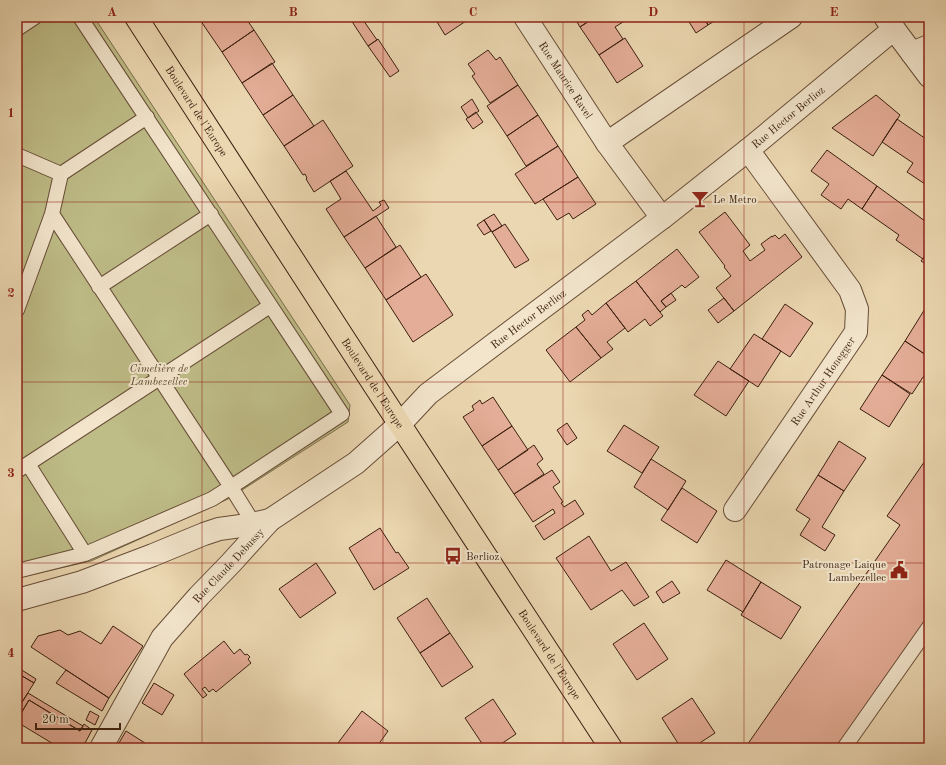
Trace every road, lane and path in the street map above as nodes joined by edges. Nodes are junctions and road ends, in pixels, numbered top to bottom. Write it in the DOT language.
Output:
graph roads {
  1 [pos="35,17"];
  2 [pos="80,17"];
  3 [pos="136,17"];
  4 [pos="525,17"];
  5 [pos="791,17"];
  6 [pos="889,23"];
  7 [pos="17,29"];
  8 [pos="921,49"];
  9 [pos="929,76"];
  10 [pos="147,117"];
  11 [pos="607,143"];
  12 [pos="748,150"];
  13 [pos="17,155"];
  14 [pos="61,174"];
  15 [pos="52,214"];
  16 [pos="211,214"];
  17 [pos="662,218"];
  18 [pos="99,287"];
  19 [pos="270,306"];
  20 [pos="17,309"];
  21 [pos="160,378"];
  22 [pos="400,424"];
  23 [pos="22,468"];
  24 [pos="231,487"];
  25 [pos="735,510"];
  26 [pos="262,522"];
  27 [pos="85,554"];
  28 [pos="17,571"];
  29 [pos="17,600"];
  30 [pos="929,627"];
  31 [pos="101,748"];
  32 [pos="611,748"];
  33 [pos="844,748"];
  1 -- 7 [label="lane"];
  2 -- 10 [label="lane"];
  3 -- 22 [label="main road, Boulevard de l'Europe"];
  4 -- 11 [label="street, Rue Maurice Ravel"];
  5 -- 11 [label="street"];
  6 -- 8 [label="street"];
  6 -- 12 [label="street, Rue Hector Berlioz"];
  8 -- 9 [label="street"];
  10 -- 14 [label="lane"];
  10 -- 16 [label="lane"];
  11 -- 17 [label="street"];
  12 -- 17 [label="street, Rue Hector Berlioz"];
  12 -- 25 [label="street, Rue Arthur Honegger"];
  13 -- 14 [label="lane"];
  14 -- 15 [label="lane"];
  15 -- 18 [label="lane"];
  15 -- 20 [label="lane"];
  16 -- 18 [label="lane"];
  16 -- 19 [label="lane"];
  17 -- 22 [label="street, Rue Hector Berlioz"];
  18 -- 21 [label="lane"];
  19 -- 21 [label="lane"];
  19 -- 24 [label="lane"];
  21 -- 23 [label="lane"];
  21 -- 24 [label="lane"];
  22 -- 26 [label="street, Rue Claude Debussy"];
  22 -- 32 [label="main road, Boulevard de l'Europe"];
  23 -- 27 [label="lane"];
  24 -- 26 [label="lane"];
  24 -- 27 [label="lane"];
  26 -- 29 [label="street"];
  26 -- 31 [label="street, Rue Claude Debussy"];
  27 -- 28 [label="lane"];
  30 -- 33 [label="lane"];
}
